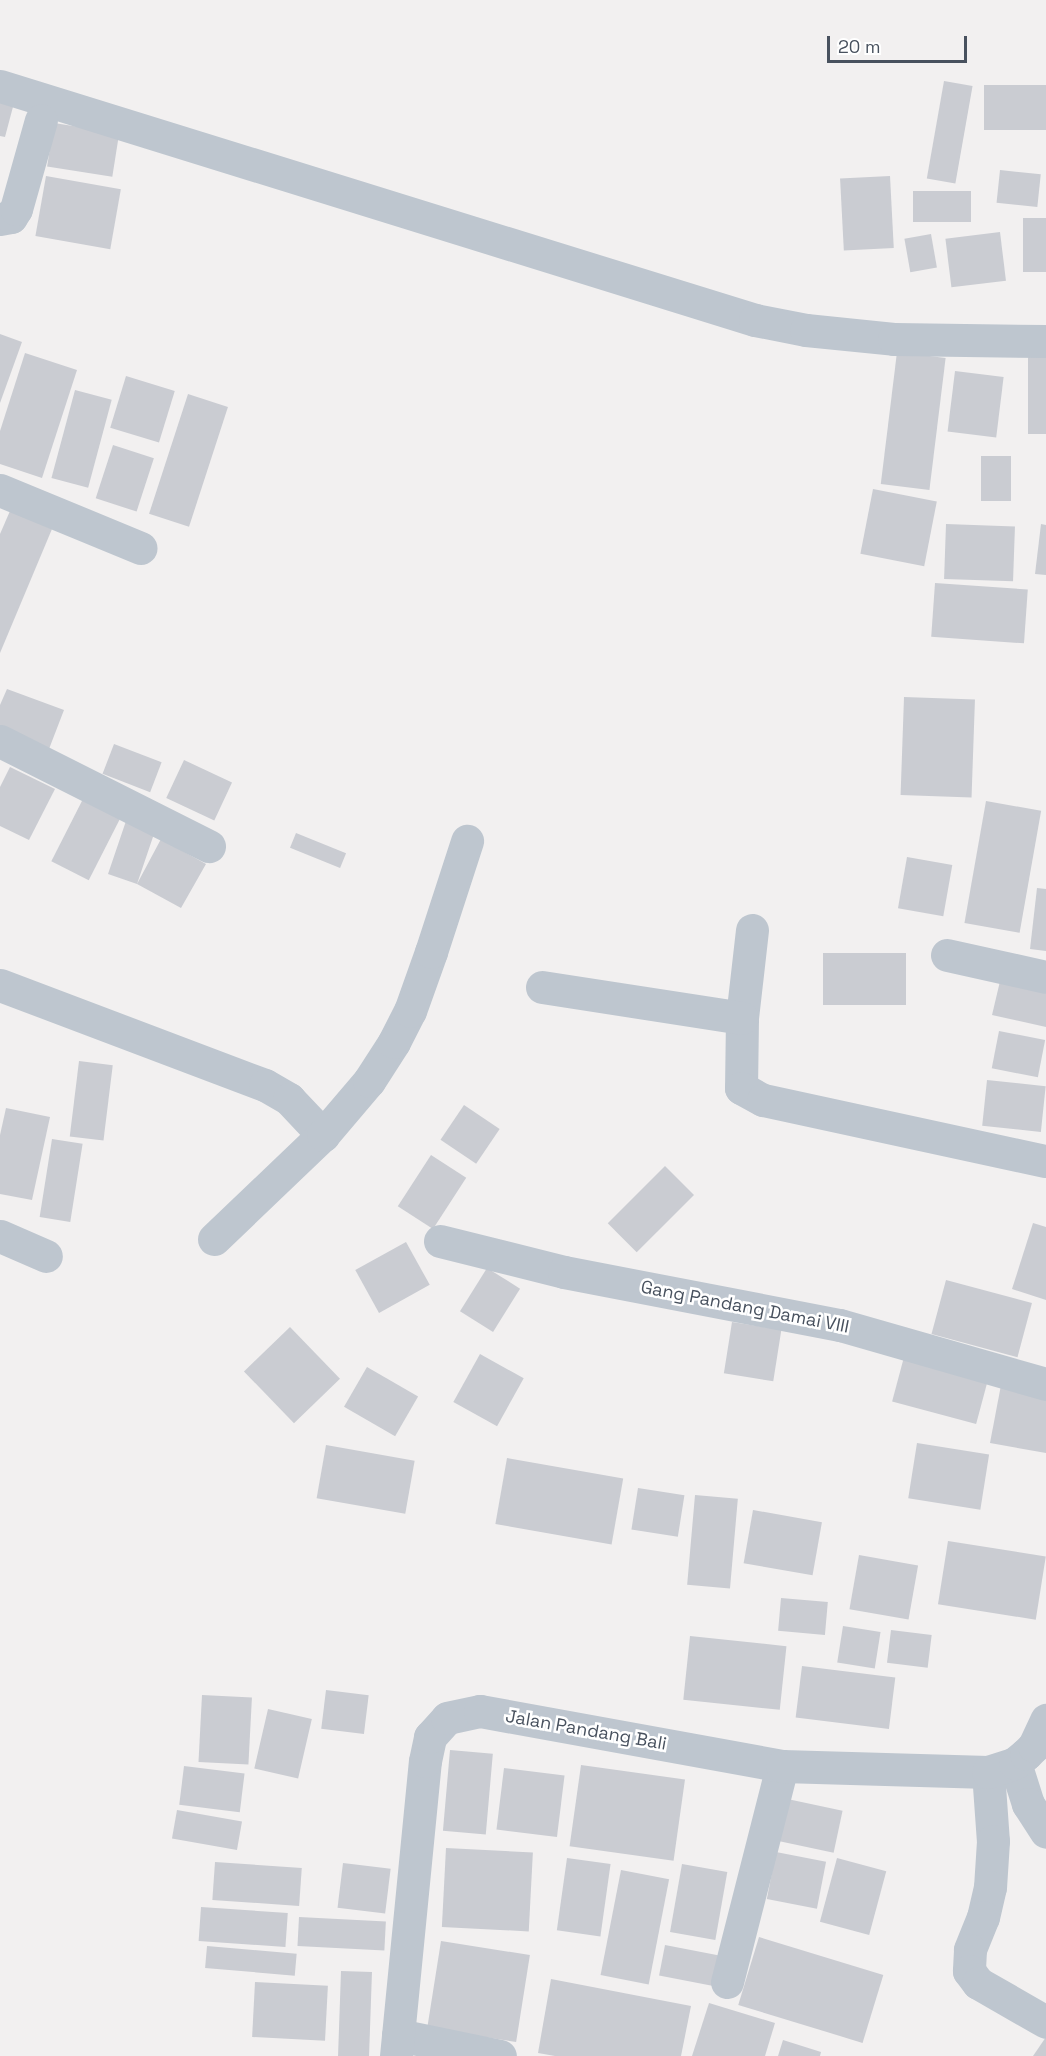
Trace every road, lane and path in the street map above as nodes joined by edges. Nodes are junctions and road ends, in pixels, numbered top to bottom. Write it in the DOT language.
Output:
graph roads {
  1 [pos="0,86"];
  2 [pos="41,120"];
  3 [pos="0,219"];
  4 [pos="1046,341"];
  5 [pos="0,490"];
  6 [pos="141,548"];
  7 [pos="0,741"];
  8 [pos="467,841"];
  9 [pos="209,846"];
  10 [pos="752,930"];
  11 [pos="947,955"];
  12 [pos="1046,977"];
  13 [pos="0,985"];
  14 [pos="542,987"];
  15 [pos="742,1018"];
  16 [pos="323,1135"];
  17 [pos="1046,1161"];
  18 [pos="0,1236"];
  19 [pos="214,1239"];
  20 [pos="440,1241"];
  21 [pos="46,1256"];
  22 [pos="1046,1384"];
  23 [pos="1046,1720"];
  24 [pos="782,1766"];
  25 [pos="1002,1768"];
  26 [pos="1046,1832"];
  27 [pos="727,1982"];
  28 [pos="1046,2022"];
  29 [pos="397,2046"];
  30 [pos="500,2056"];
  1 -- 4 [label="street"];
  2 -- 3 [label="street"];
  5 -- 6 [label="street"];
  7 -- 9 [label="street"];
  8 -- 16 [label="street"];
  10 -- 15 [label="street"];
  11 -- 12 [label="street"];
  13 -- 16 [label="street"];
  14 -- 15 [label="street"];
  15 -- 17 [label="street"];
  16 -- 19 [label="street"];
  18 -- 21 [label="street"];
  20 -- 22 [label="street, Gang Pandang Damai VIII"];
  23 -- 25 [label="street"];
  24 -- 25 [label="street, Jalan Pandang Bali"];
  24 -- 27 [label="street"];
  24 -- 29 [label="street, Jalan Pandang Bali"];
  25 -- 26 [label="street"];
  25 -- 28 [label="street"];
  29 -- 30 [label="street"];
}
